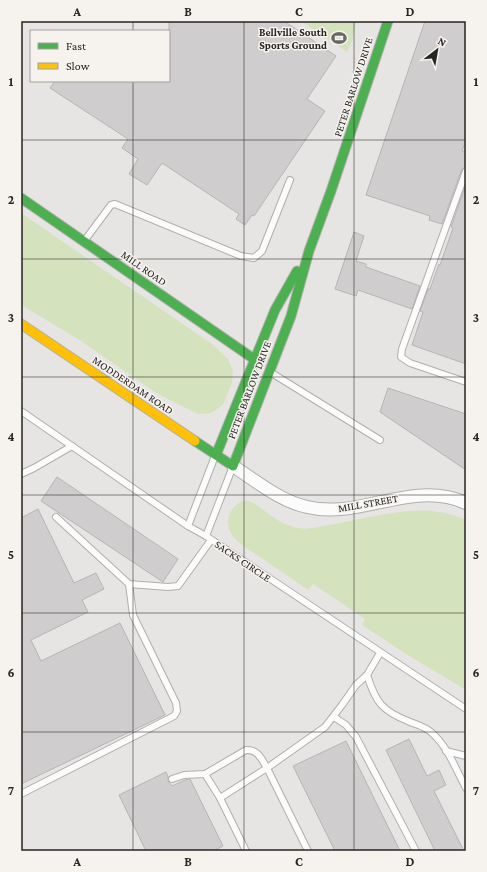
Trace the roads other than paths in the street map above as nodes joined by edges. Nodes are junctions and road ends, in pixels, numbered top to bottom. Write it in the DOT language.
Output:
graph roads {
  1 [pos="388,21"];
  2 [pos="466,171"];
  3 [pos="290,180"];
  4 [pos="21,198"];
  5 [pos="84,241"];
  6 [pos="309,251"];
  7 [pos="21,324"];
  8 [pos="254,359"];
  9 [pos="268,371"];
  10 [pos="466,382"];
  11 [pos="21,411"];
  12 [pos="380,440"];
  13 [pos="72,446"];
  14 [pos="216,455"];
  15 [pos="233,466"];
  16 [pos="21,474"];
  17 [pos="466,503"];
  18 [pos="56,517"];
  19 [pos="188,526"];
  20 [pos="206,536"];
  21 [pos="211,540"];
  22 [pos="129,584"];
  23 [pos="380,653"];
  24 [pos="367,675"];
  25 [pos="466,709"];
  26 [pos="334,717"];
  27 [pos="446,751"];
  28 [pos="466,756"];
  29 [pos="267,768"];
  30 [pos="205,774"];
  31 [pos="172,779"];
  32 [pos="466,788"];
  33 [pos="21,794"];
  34 [pos="220,798"];
  35 [pos="246,851"];
  36 [pos="308,851"];
  37 [pos="416,851"];
  1 -- 6 [label="street, PETER BARLOW DRIVE"];
  2 -- 10 [label="lane"];
  3 -- 5 [label="lane"];
  4 -- 5 [label="street, MILL ROAD"];
  5 -- 8 [label="street, MILL ROAD"];
  6 -- 8 [label="street, PETER BARLOW DRIVE"];
  6 -- 9 [label="street, PETER BARLOW DRIVE"];
  7 -- 14 [label="street, MODDERDAM ROAD"];
  8 -- 14 [label="street, PETER BARLOW DRIVE"];
  9 -- 12 [label="lane"];
  9 -- 15 [label="street, PETER BARLOW DRIVE"];
  11 -- 13 [label="lane, SACKS CIRCLE"];
  13 -- 16 [label="lane"];
  13 -- 19 [label="lane, SACKS CIRCLE"];
  14 -- 15 [label="street, MODDERDAM ROAD"];
  14 -- 19 [label="lane, PETER BARLOW DRIVE"];
  15 -- 17 [label="street, MILL STREET"];
  15 -- 20 [label="lane, PETER BARLOW DRIVE"];
  18 -- 22 [label="lane"];
  19 -- 20 [label="lane, SACKS CIRCLE"];
  20 -- 21 [label="lane, SACKS CIRCLE"];
  21 -- 22 [label="lane"];
  21 -- 23 [label="lane, SACKS CIRCLE"];
  22 -- 33 [label="lane"];
  23 -- 24 [label="lane"];
  23 -- 25 [label="lane, SACKS CIRCLE"];
  24 -- 26 [label="lane"];
  24 -- 27 [label="lane"];
  26 -- 29 [label="lane"];
  26 -- 37 [label="lane"];
  27 -- 28 [label="lane"];
  27 -- 32 [label="lane"];
  29 -- 30 [label="lane"];
  29 -- 34 [label="lane"];
  29 -- 36 [label="lane"];
  30 -- 31 [label="lane"];
  30 -- 34 [label="lane"];
  34 -- 35 [label="lane"];
}
